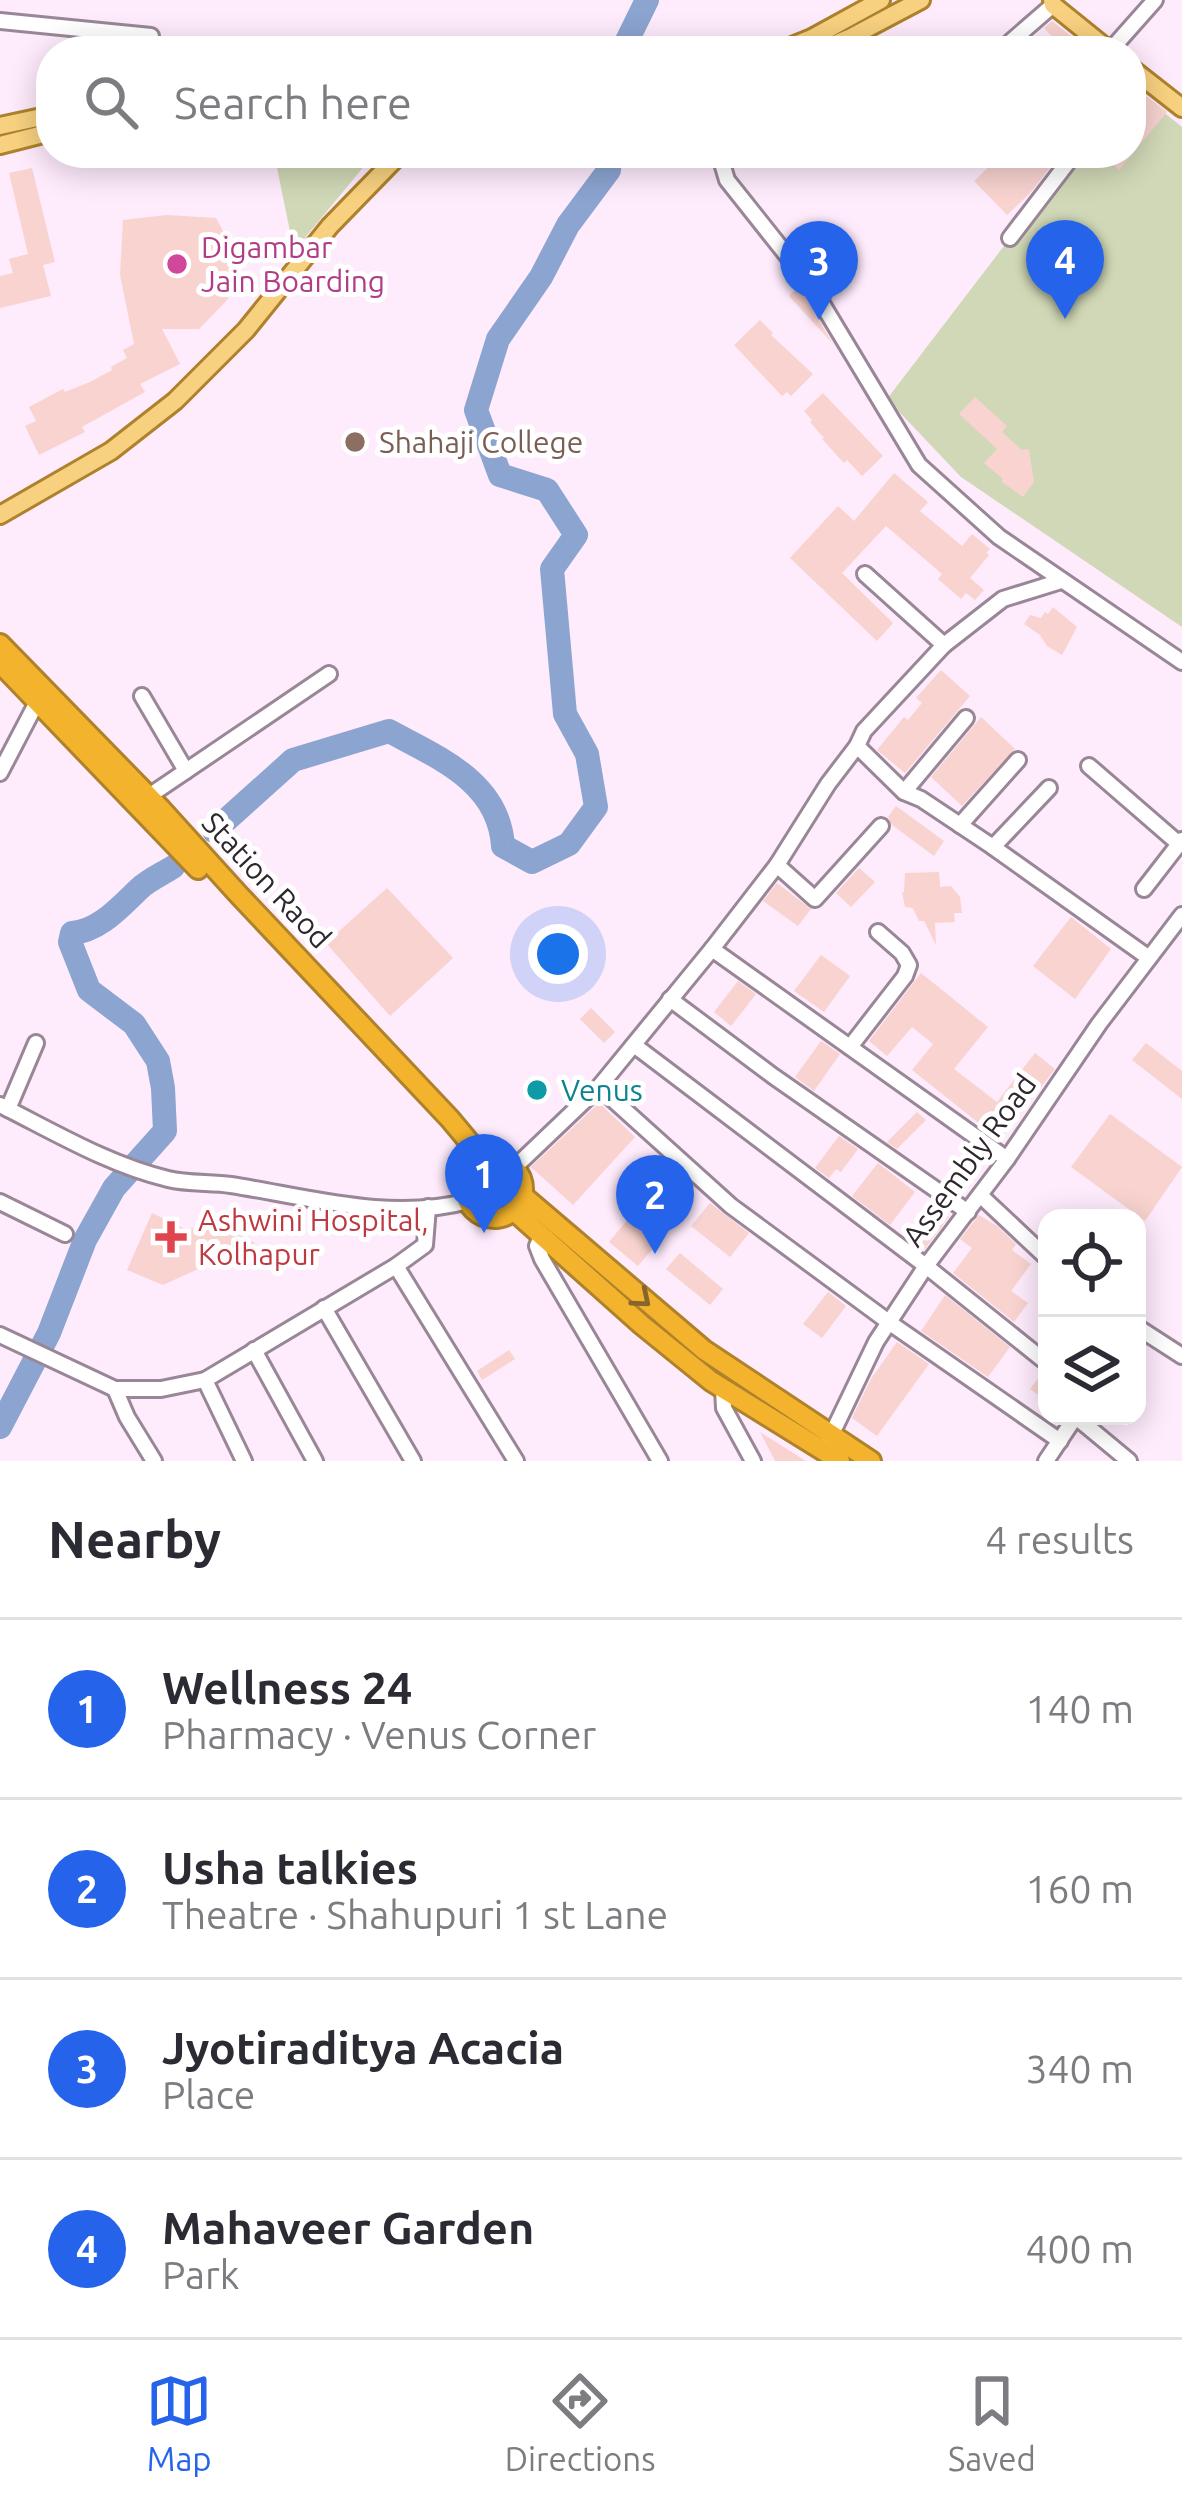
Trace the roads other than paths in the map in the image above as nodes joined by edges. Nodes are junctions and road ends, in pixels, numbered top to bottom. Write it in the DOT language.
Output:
graph roads {
  1 [pos="881,0"];
  2 [pos="921,0"];
  3 [pos="1155,0"];
  4 [pos="1057,2"];
  5 [pos="0,21"];
  6 [pos="151,36"];
  7 [pos="816,36"];
  8 [pos="853,36"];
  9 [pos="1017,36"];
  10 [pos="1097,36"];
  11 [pos="1138,36"];
  12 [pos="1146,72"];
  13 [pos="1146,77"];
  14 [pos="1182,95"];
  15 [pos="1182,108"];
  16 [pos="36,118"];
  17 [pos="0,126"];
  18 [pos="36,136"];
  19 [pos="0,146"];
  20 [pos="386,168"];
  21 [pos="723,168"];
  22 [pos="1064,168"];
  23 [pos="1010,238"];
  24 [pos="0,515"];
  25 [pos="865,574"];
  26 [pos="1061,581"];
  27 [pos="0,644"];
  28 [pos="944,645"];
  29 [pos="1182,662"];
  30 [pos="0,663"];
  31 [pos="329,674"];
  32 [pos="142,697"];
  33 [pos="37,702"];
  34 [pos="966,718"];
  35 [pos="857,746"];
  36 [pos="1018,760"];
  37 [pos="1089,766"];
  38 [pos="186,771"];
  39 [pos="0,773"];
  40 [pos="1049,788"];
  41 [pos="904,792"];
  42 [pos="149,796"];
  43 [pos="960,825"];
  44 [pos="881,826"];
  45 [pos="1181,842"];
  46 [pos="993,847"];
  47 [pos="777,865"];
  48 [pos="1144,889"];
  49 [pos="1182,915"];
  50 [pos="878,932"];
  51 [pos="712,949"];
  52 [pos="1149,958"];
  53 [pos="670,999"];
  54 [pos="36,1043"];
  55 [pos="634,1045"];
  56 [pos="850,1046"];
  57 [pos="599,1087"];
  58 [pos="4,1107"];
  59 [pos="1006,1159"];
  60 [pos="480,1163"];
  61 [pos="514,1168"];
  62 [pos="980,1196"];
  63 [pos="468,1201"];
  64 [pos="0,1202"];
  65 [pos="512,1207"];
  66 [pos="428,1208"];
  67 [pos="968,1212"];
  68 [pos="65,1234"];
  69 [pos="542,1235"];
  70 [pos="1038,1250"];
  71 [pos="396,1266"];
  72 [pos="926,1266"];
  73 [pos="324,1308"];
  74 [pos="890,1323"];
  75 [pos="1146,1333"];
  76 [pos="0,1335"];
  77 [pos="254,1350"];
  78 [pos="1038,1356"];
  79 [pos="1182,1356"];
  80 [pos="205,1380"];
  81 [pos="116,1388"];
  82 [pos="723,1389"];
  83 [pos="1071,1425"];
  84 [pos="1086,1425"];
  85 [pos="1060,1441"];
  86 [pos="831,1449"];
  87 [pos="154,1461"];
  88 [pos="244,1461"];
  89 [pos="315,1461"];
  90 [pos="413,1461"];
  91 [pos="516,1461"];
  92 [pos="660,1461"];
  93 [pos="753,1461"];
  94 [pos="871,1461"];
  95 [pos="1046,1461"];
  96 [pos="1129,1461"];
  1 -- 7 [label="main road"];
  2 -- 8 [label="main road"];
  3 -- 11 [label="street"];
  4 -- 9 [label="street"];
  4 -- 10 [label="main road"];
  5 -- 6 [label="street"];
  12 -- 14 [label="main road"];
  13 -- 15 [label="main road"];
  16 -- 17 [label="main road"];
  18 -- 19 [label="main road"];
  20 -- 24 [label="main road"];
  21 -- 26 [label="street"];
  22 -- 23 [label="street"];
  25 -- 28 [label="street"];
  26 -- 28 [label="street"];
  26 -- 29 [label="street"];
  27 -- 42 [label="highway, Station Raod"];
  28 -- 35 [label="street"];
  30 -- 33 [label="highway"];
  31 -- 38 [label="street"];
  32 -- 38 [label="street"];
  33 -- 39 [label="street"];
  33 -- 60 [label="highway"];
  34 -- 41 [label="street"];
  35 -- 41 [label="street"];
  35 -- 47 [label="street"];
  36 -- 43 [label="street"];
  37 -- 45 [label="street"];
  38 -- 42 [label="street"];
  40 -- 46 [label="street"];
  41 -- 43 [label="street"];
  42 -- 60 [label="highway, Station Raod"];
  43 -- 46 [label="street"];
  44 -- 47 [label="street"];
  45 -- 48 [label="street"];
  46 -- 52 [label="street"];
  47 -- 51 [label="street"];
  49 -- 52 [label="street, Assembly Road"];
  50 -- 56 [label="street"];
  51 -- 53 [label="street"];
  51 -- 56 [label="street"];
  52 -- 59 [label="street, Assembly Road"];
  53 -- 55 [label="street"];
  53 -- 67 [label="street"];
  54 -- 58 [label="street"];
  55 -- 57 [label="street"];
  55 -- 72 [label="street"];
  56 -- 59 [label="street"];
  57 -- 61 [label="street"];
  57 -- 74 [label="street"];
  58 -- 66 [label="street"];
  59 -- 62 [label="street, Assembly Road"];
  60 -- 61 [label="highway"];
  60 -- 63 [label="highway"];
  61 -- 65 [label="highway"];
  62 -- 67 [label="street, Assembly Road"];
  62 -- 70 [label="street"];
  63 -- 65 [label="highway"];
  63 -- 66 [label="street"];
  64 -- 68 [label="street"];
  65 -- 69 [label="highway"];
  65 -- 86 [label="highway, one-way"];
  66 -- 71 [label="street"];
  67 -- 72 [label="street, Assembly Road"];
  69 -- 82 [label="highway"];
  69 -- 92 [label="street"];
  71 -- 73 [label="street"];
  71 -- 91 [label="street"];
  72 -- 74 [label="street, Assembly Road"];
  72 -- 78 [label="street"];
  73 -- 77 [label="street"];
  73 -- 90 [label="street"];
  74 -- 85 [label="street"];
  74 -- 86 [label="street, Assembly Road"];
  75 -- 79 [label="street"];
  76 -- 81 [label="street"];
  77 -- 80 [label="street"];
  77 -- 89 [label="street"];
  80 -- 81 [label="street"];
  80 -- 88 [label="street"];
  81 -- 87 [label="street"];
  82 -- 86 [label="highway"];
  82 -- 93 [label="street"];
  83 -- 85 [label="street"];
  84 -- 96 [label="street"];
  85 -- 95 [label="street"];
  86 -- 94 [label="highway"];
}
